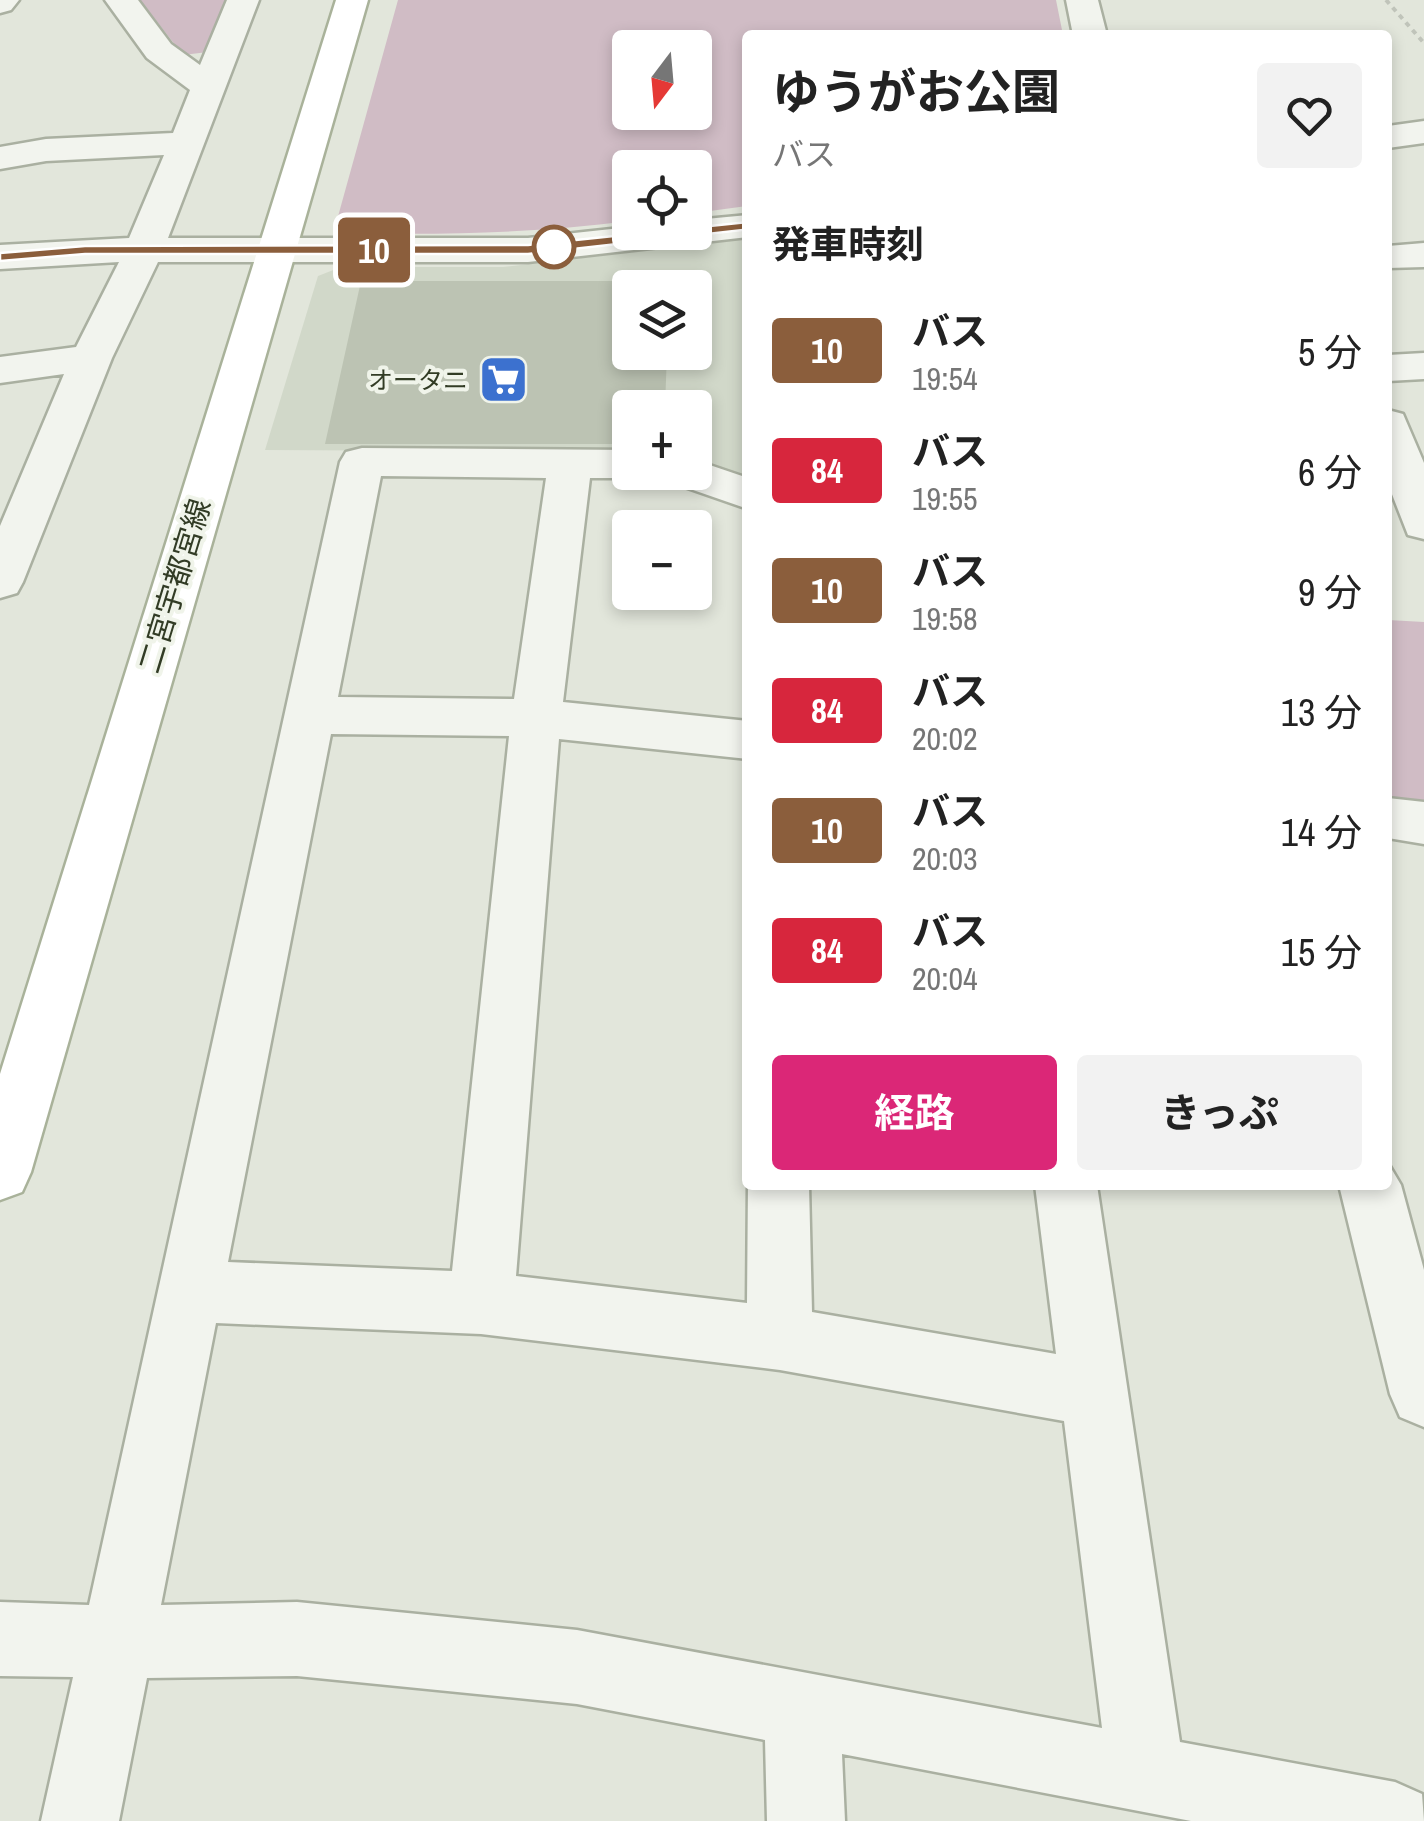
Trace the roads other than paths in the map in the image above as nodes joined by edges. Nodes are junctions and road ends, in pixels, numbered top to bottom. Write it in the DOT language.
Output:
graph roads {
  1 [pos="121,0"];
  2 [pos="243,0"];
  3 [pos="352,0"];
  4 [pos="1082,0"];
  5 [pos="1089,30"];
  6 [pos="207,86"];
  7 [pos="1424,132"];
  8 [pos="1392,137"];
  9 [pos="186,142"];
  10 [pos="0,158"];
  11 [pos="742,227"];
  12 [pos="144,250"];
  13 [pos="276,250"];
  14 [pos="1424,255"];
  15 [pos="0,256"];
  16 [pos="1392,257"];
  17 [pos="91,358"];
  18 [pos="1424,366"];
  19 [pos="1392,368"];
  20 [pos="0,370"];
  21 [pos="1392,435"];
  22 [pos="570,463"];
  23 [pos="612,464"];
  24 [pos="712,481"];
  25 [pos="742,492"];
  26 [pos="1424,524"];
  27 [pos="0,582"];
  28 [pos="309,715"];
  29 [pos="536,718"];
  30 [pos="742,739"];
  31 [pos="1392,819"];
  32 [pos="1424,823"];
  33 [pos="0,1172"];
  34 [pos="778,1190"];
  35 [pos="1067,1190"];
  36 [pos="1371,1190"];
  37 [pos="190,1291"];
  38 [pos="482,1302"];
  39 [pos="780,1338"];
  40 [pos="1095,1394"];
  41 [pos="1424,1394"];
  42 [pos="0,1639"];
  43 [pos="117,1642"];
  44 [pos="802,1710"];
  45 [pos="1146,1774"];
  46 [pos="80,1821"];
  47 [pos="806,1821"];
  48 [pos="1395,1821"];
  1 -- 6 [label="street"];
  2 -- 6 [label="street"];
  3 -- 13 [label="main road, 二宮宇都宮線"];
  4 -- 5 [label="street"];
  6 -- 9 [label="street"];
  7 -- 8 [label="street"];
  9 -- 10 [label="street"];
  9 -- 12 [label="street"];
  11 -- 13 [label="street"];
  12 -- 13 [label="street"];
  12 -- 15 [label="street"];
  12 -- 17 [label="street"];
  13 -- 33 [label="main road, 二宮宇都宮線"];
  14 -- 16 [label="street"];
  17 -- 20 [label="street"];
  17 -- 27 [label="street"];
  18 -- 19 [label="street"];
  21 -- 26 [label="street"];
  22 -- 23 [label="street"];
  22 -- 28 [label="street"];
  22 -- 29 [label="street"];
  24 -- 25 [label="street"];
  28 -- 29 [label="street"];
  28 -- 37 [label="street"];
  29 -- 30 [label="street"];
  29 -- 38 [label="street"];
  31 -- 32 [label="street"];
  34 -- 39 [label="street"];
  35 -- 40 [label="street"];
  36 -- 41 [label="street"];
  37 -- 38 [label="street"];
  37 -- 43 [label="street"];
  38 -- 39 [label="street"];
  39 -- 40 [label="street"];
  40 -- 45 [label="street"];
  42 -- 43 [label="street"];
  43 -- 44 [label="street"];
  43 -- 46 [label="street"];
  44 -- 45 [label="street"];
  44 -- 47 [label="street"];
  45 -- 48 [label="street"];
}
